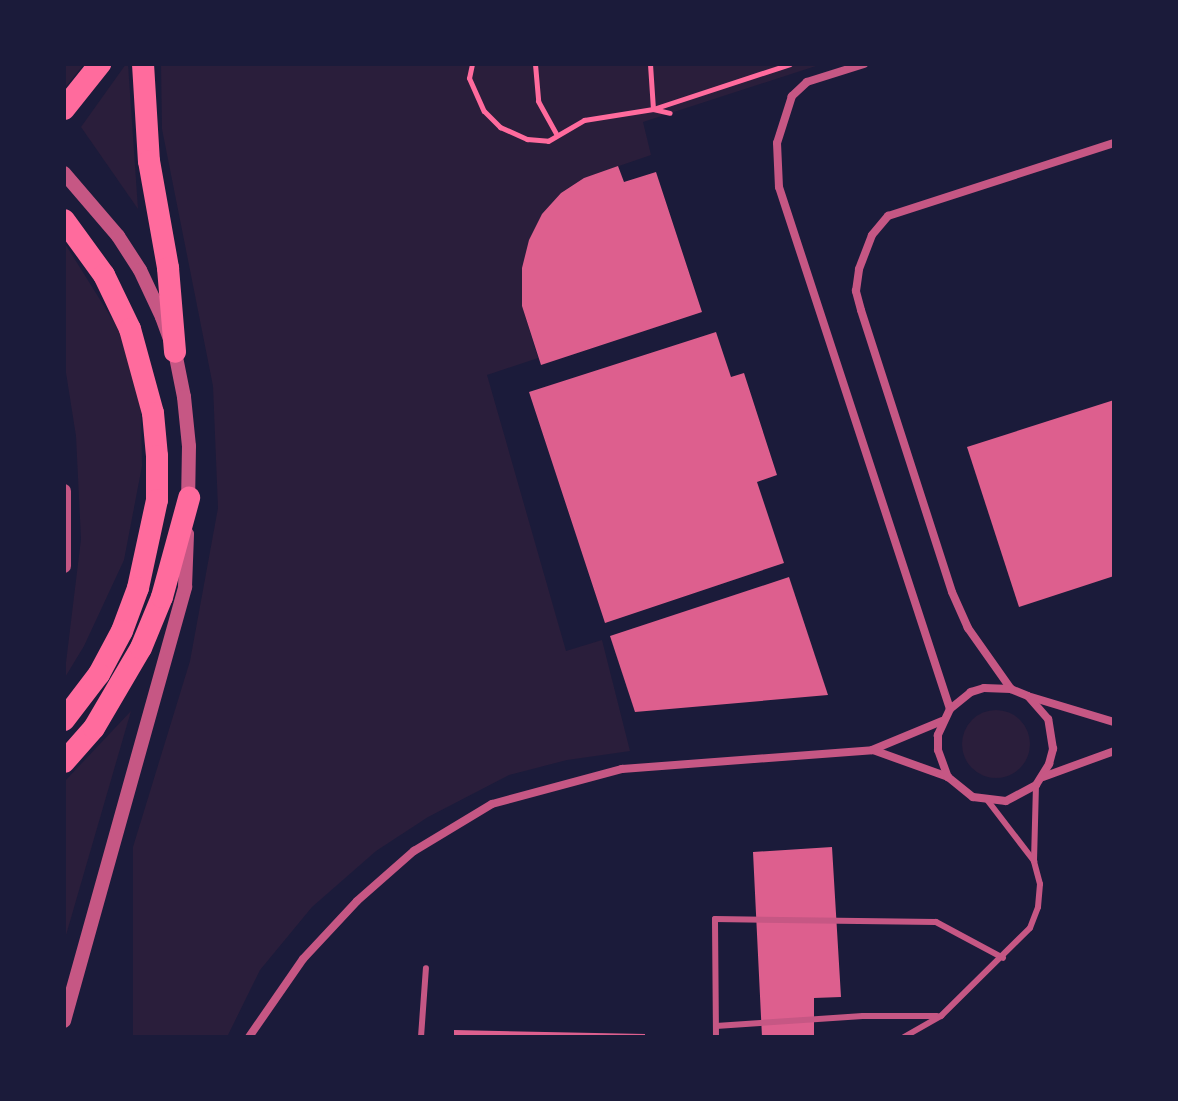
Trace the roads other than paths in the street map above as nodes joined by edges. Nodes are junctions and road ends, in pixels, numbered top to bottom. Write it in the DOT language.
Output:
graph roads {
  1 [pos="100,64"];
  2 [pos="143,64"];
  3 [pos="864,64"];
  4 [pos="64,109"];
  5 [pos="1114,143"];
  6 [pos="64,173"];
  7 [pos="64,220"];
  8 [pos="175,352"];
  9 [pos="64,491"];
  10 [pos="189,498"];
  11 [pos="65,562"];
  12 [pos="1011,689"];
  13 [pos="1028,696"];
  14 [pos="950,709"];
  15 [pos="64,720"];
  16 [pos="942,721"];
  17 [pos="1114,722"];
  18 [pos="872,750"];
  19 [pos="1114,753"];
  20 [pos="64,762"];
  21 [pos="948,777"];
  22 [pos="1039,781"];
  23 [pos="988,801"];
  24 [pos="1034,861"];
  25 [pos="1003,958"];
  26 [pos="426,968"];
  27 [pos="941,1016"];
  28 [pos="64,1021"];
  29 [pos="716,1026"];
  30 [pos="249,1037"];
  31 [pos="421,1037"];
  32 [pos="716,1037"];
  33 [pos="904,1037"];
  1 -- 4 [label="highway"];
  2 -- 8 [label="highway"];
  3 -- 14 [label="street"];
  5 -- 12 [label="street"];
  6 -- 8 [label="street"];
  7 -- 15 [label="highway"];
  8 -- 10 [label="street"];
  9 -- 11 [label="street"];
  10 -- 20 [label="highway"];
  10 -- 28 [label="street"];
  12 -- 13 [label="street"];
  12 -- 14 [label="street"];
  13 -- 17 [label="street"];
  13 -- 22 [label="street"];
  14 -- 16 [label="street"];
  16 -- 18 [label="street"];
  16 -- 21 [label="street"];
  18 -- 21 [label="street"];
  18 -- 30 [label="street"];
  19 -- 22 [label="street"];
  21 -- 23 [label="street"];
  22 -- 23 [label="street"];
  22 -- 24 [label="lane"];
  23 -- 24 [label="lane"];
  24 -- 25 [label="lane"];
  25 -- 27 [label="lane"];
  25 -- 29 [label="lane"];
  26 -- 31 [label="lane"];
  27 -- 29 [label="lane"];
  27 -- 33 [label="lane"];
  29 -- 32 [label="lane"];
}
